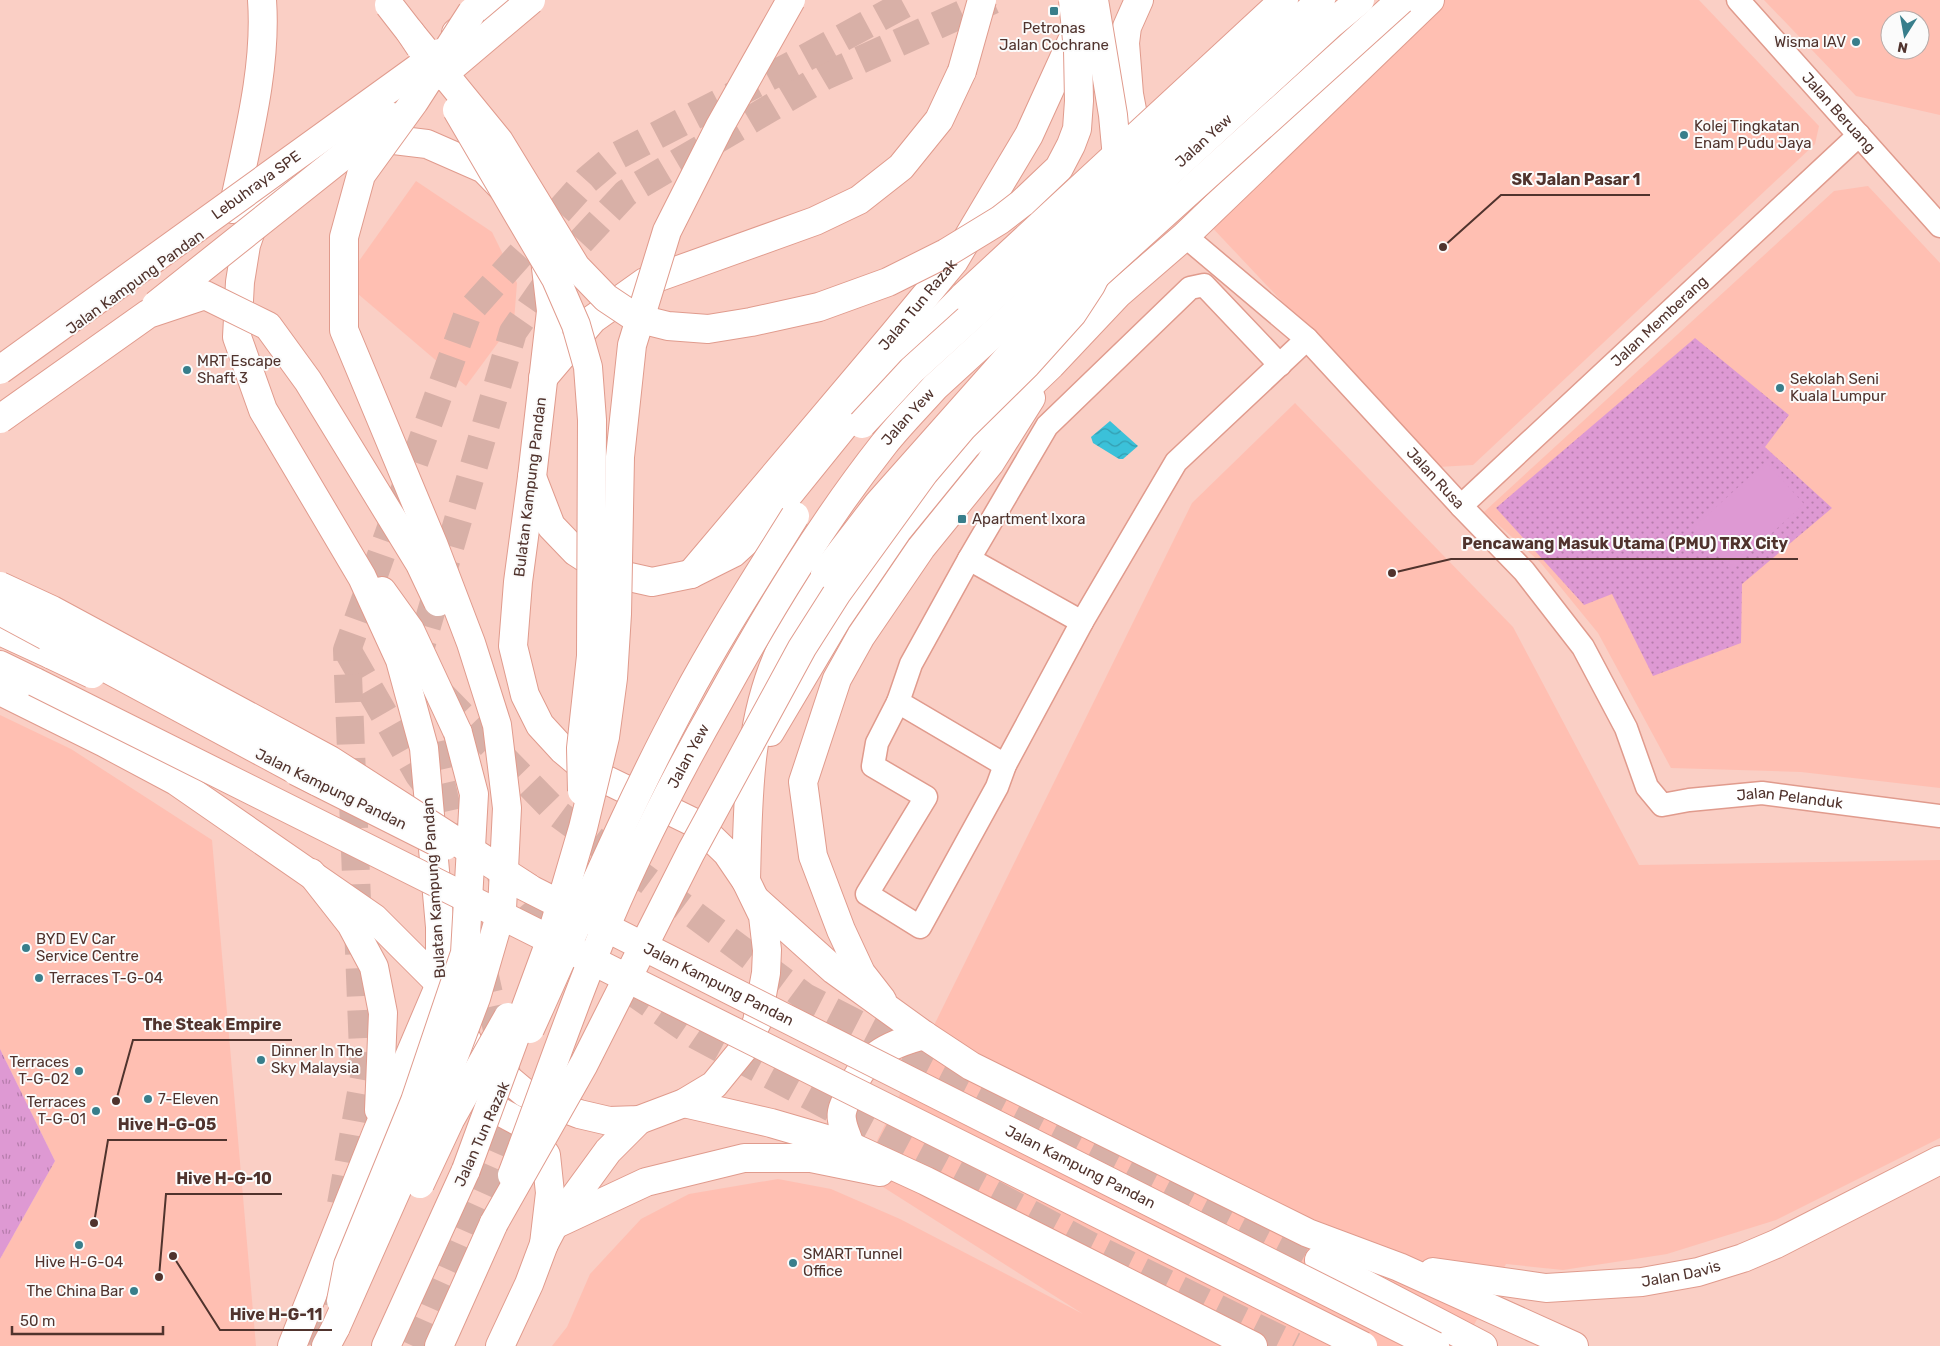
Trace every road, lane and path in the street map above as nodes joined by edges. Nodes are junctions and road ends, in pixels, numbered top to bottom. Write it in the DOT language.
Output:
graph roads {
  1 [pos="262,0"];
  2 [pos="384,0"];
  3 [pos="513,0"];
  4 [pos="531,0"];
  5 [pos="791,0"];
  6 [pos="982,0"];
  7 [pos="1073,0"];
  8 [pos="1093,0"];
  9 [pos="1139,0"];
  10 [pos="1284,0"];
  11 [pos="1321,0"];
  12 [pos="1360,0"];
  13 [pos="1401,0"];
  14 [pos="1430,0"];
  15 [pos="1738,0"];
  16 [pos="486,5"];
  17 [pos="410,32"];
  18 [pos="1859,135"];
  19 [pos="292,164"];
  20 [pos="1153,206"];
  21 [pos="233,209"];
  22 [pos="1940,226"];
  23 [pos="1185,236"];
  24 [pos="1153,263"];
  25 [pos="1307,339"];
  26 [pos="0,347"];
  27 [pos="1051,364"];
  28 [pos="1280,366"];
  29 [pos="0,370"];
  30 [pos="544,378"];
  31 [pos="0,380"];
  32 [pos="0,420"];
  33 [pos="532,477"];
  34 [pos="310,489"];
  35 [pos="1461,506"];
  36 [pos="969,559"];
  37 [pos="691,574"];
  38 [pos="0,586"];
  39 [pos="0,611"];
  40 [pos="1082,622"];
  41 [pos="0,631"];
  42 [pos="0,665"];
  43 [pos="837,679"];
  44 [pos="0,691"];
  45 [pos="792,696"];
  46 [pos="898,702"];
  47 [pos="497,726"];
  48 [pos="752,763"];
  49 [pos="1006,765"];
  50 [pos="318,782"];
  51 [pos="1647,787"];
  52 [pos="1940,816"];
  53 [pos="583,828"];
  54 [pos="311,873"];
  55 [pos="529,888"];
  56 [pos="751,890"];
  57 [pos="502,909"];
  58 [pos="578,922"];
  59 [pos="548,948"];
  60 [pos="440,984"];
  61 [pos="891,1011"];
  62 [pos="924,1035"];
  63 [pos="684,1103"];
  64 [pos="450,1120"];
  65 [pos="639,1120"];
  66 [pos="372,1144"];
  67 [pos="850,1146"];
  68 [pos="1940,1160"];
  69 [pos="466,1170"];
  70 [pos="926,1181"];
  71 [pos="494,1223"];
  72 [pos="549,1234"];
  73 [pos="1319,1260"];
  74 [pos="1399,1267"];
  75 [pos="331,1337"];
  76 [pos="443,1337"];
  77 [pos="292,1346"];
  78 [pos="386,1346"];
  79 [pos="500,1346"];
  80 [pos="1253,1346"];
  81 [pos="1363,1346"];
  82 [pos="1435,1346"];
  83 [pos="1483,1346"];
  84 [pos="1574,1346"];
  1 -- 21 [label="main road"];
  2 -- 17 [label="main road, bridge"];
  3 -- 29 [label="main road, Lebuhraya SPE, bridge"];
  4 -- 32 [label="main road, bridge"];
  5 -- 53 [label="main road, bridge"];
  6 -- 30 [label="main road, bridge"];
  7 -- 17 [label="main road, bridge"];
  8 -- 37 [label="main road, Jalan Tun Razak"];
  8 -- 71 [label="main road, bridge"];
  9 -- 20 [label="main road"];
  10 -- 37 [label="main road, bridge"];
  11 -- 58 [label="main road, Jalan Yew, bridge"];
  12 -- 71 [label="main road, Jalan Yew, bridge"];
  13 -- 48 [label="main road, bridge"];
  14 -- 23 [label="main road"];
  15 -- 18 [label="street, Jalan Beruang"];
  16 -- 19 [label="main road"];
  16 -- 26 [label="main road, Lebuhraya SPE, bridge"];
  16 -- 47 [label="main road, bridge"];
  17 -- 53 [label="main road, bridge"];
  18 -- 22 [label="street, Jalan Beruang"];
  18 -- 35 [label="street, Jalan Memberang"];
  19 -- 21 [label="main road, Jalan Kampung Pandan"];
  19 -- 30 [label="main road, Bulatan Kampung Pandan"];
  19 -- 34 [label="main road, Bulatan Kampung Pandan"];
  20 -- 23 [label="main road"];
  20 -- 24 [label="main road"];
  21 -- 31 [label="main road, Jalan Kampung Pandan"];
  23 -- 24 [label="main road"];
  23 -- 25 [label="street, Jalan Rusa"];
  24 -- 27 [label="main road"];
  25 -- 28 [label="street"];
  25 -- 35 [label="street, Jalan Rusa"];
  27 -- 43 [label="main road"];
  27 -- 45 [label="main road"];
  28 -- 36 [label="street"];
  28 -- 40 [label="street"];
  30 -- 33 [label="main road, Bulatan Kampung Pandan"];
  32 -- 47 [label="main road, bridge"];
  33 -- 37 [label="main road"];
  33 -- 56 [label="main road, Bulatan Kampung Pandan"];
  34 -- 60 [label="main road, Bulatan Kampung Pandan"];
  34 -- 75 [label="main road, bridge"];
  35 -- 51 [label="street, Jalan Rusa"];
  36 -- 40 [label="street"];
  36 -- 46 [label="street"];
  38 -- 55 [label="main road, bridge"];
  39 -- 50 [label="main road, bridge"];
  40 -- 49 [label="street"];
  41 -- 50 [label="main road, Jalan Kampung Pandan, bridge"];
  42 -- 81 [label="main road, bridge"];
  43 -- 45 [label="main road"];
  43 -- 61 [label="main road"];
  44 -- 54 [label="main road"];
  45 -- 48 [label="main road"];
  46 -- 49 [label="street"];
  46 -- 49 [label="street"];
  47 -- 57 [label="main road, bridge"];
  48 -- 56 [label="main road"];
  50 -- 55 [label="main road, Jalan Kampung Pandan, bridge"];
  51 -- 52 [label="street, Jalan Pelanduk"];
  53 -- 59 [label="main road, bridge"];
  54 -- 60 [label="main road"];
  54 -- 66 [label="main road"];
  55 -- 82 [label="main road, Jalan Kampung Pandan, bridge"];
  56 -- 61 [label="main road"];
  56 -- 63 [label="main road, Bulatan Kampung Pandan"];
  57 -- 64 [label="main road, bridge"];
  57 -- 75 [label="main road, bridge"];
  58 -- 69 [label="main road, Jalan Tun Razak, bridge"];
  59 -- 64 [label="main road, bridge"];
  59 -- 69 [label="main road, bridge"];
  60 -- 65 [label="main road, Bulatan Kampung Pandan"];
  60 -- 66 [label="main road"];
  61 -- 62 [label="main road"];
  62 -- 67 [label="main road"];
  62 -- 74 [label="main road"];
  63 -- 65 [label="main road, Bulatan Kampung Pandan"];
  63 -- 67 [label="main road"];
  64 -- 75 [label="main road, bridge"];
  65 -- 72 [label="main road"];
  66 -- 72 [label="main road"];
  66 -- 77 [label="main road"];
  67 -- 70 [label="main road"];
  68 -- 74 [label="main road, Jalan Davis"];
  69 -- 78 [label="main road, Jalan Tun Razak"];
  70 -- 72 [label="main road"];
  70 -- 80 [label="main road"];
  71 -- 76 [label="main road"];
  72 -- 79 [label="main road"];
  73 -- 83 [label="main road"];
  74 -- 84 [label="main road"];
}
